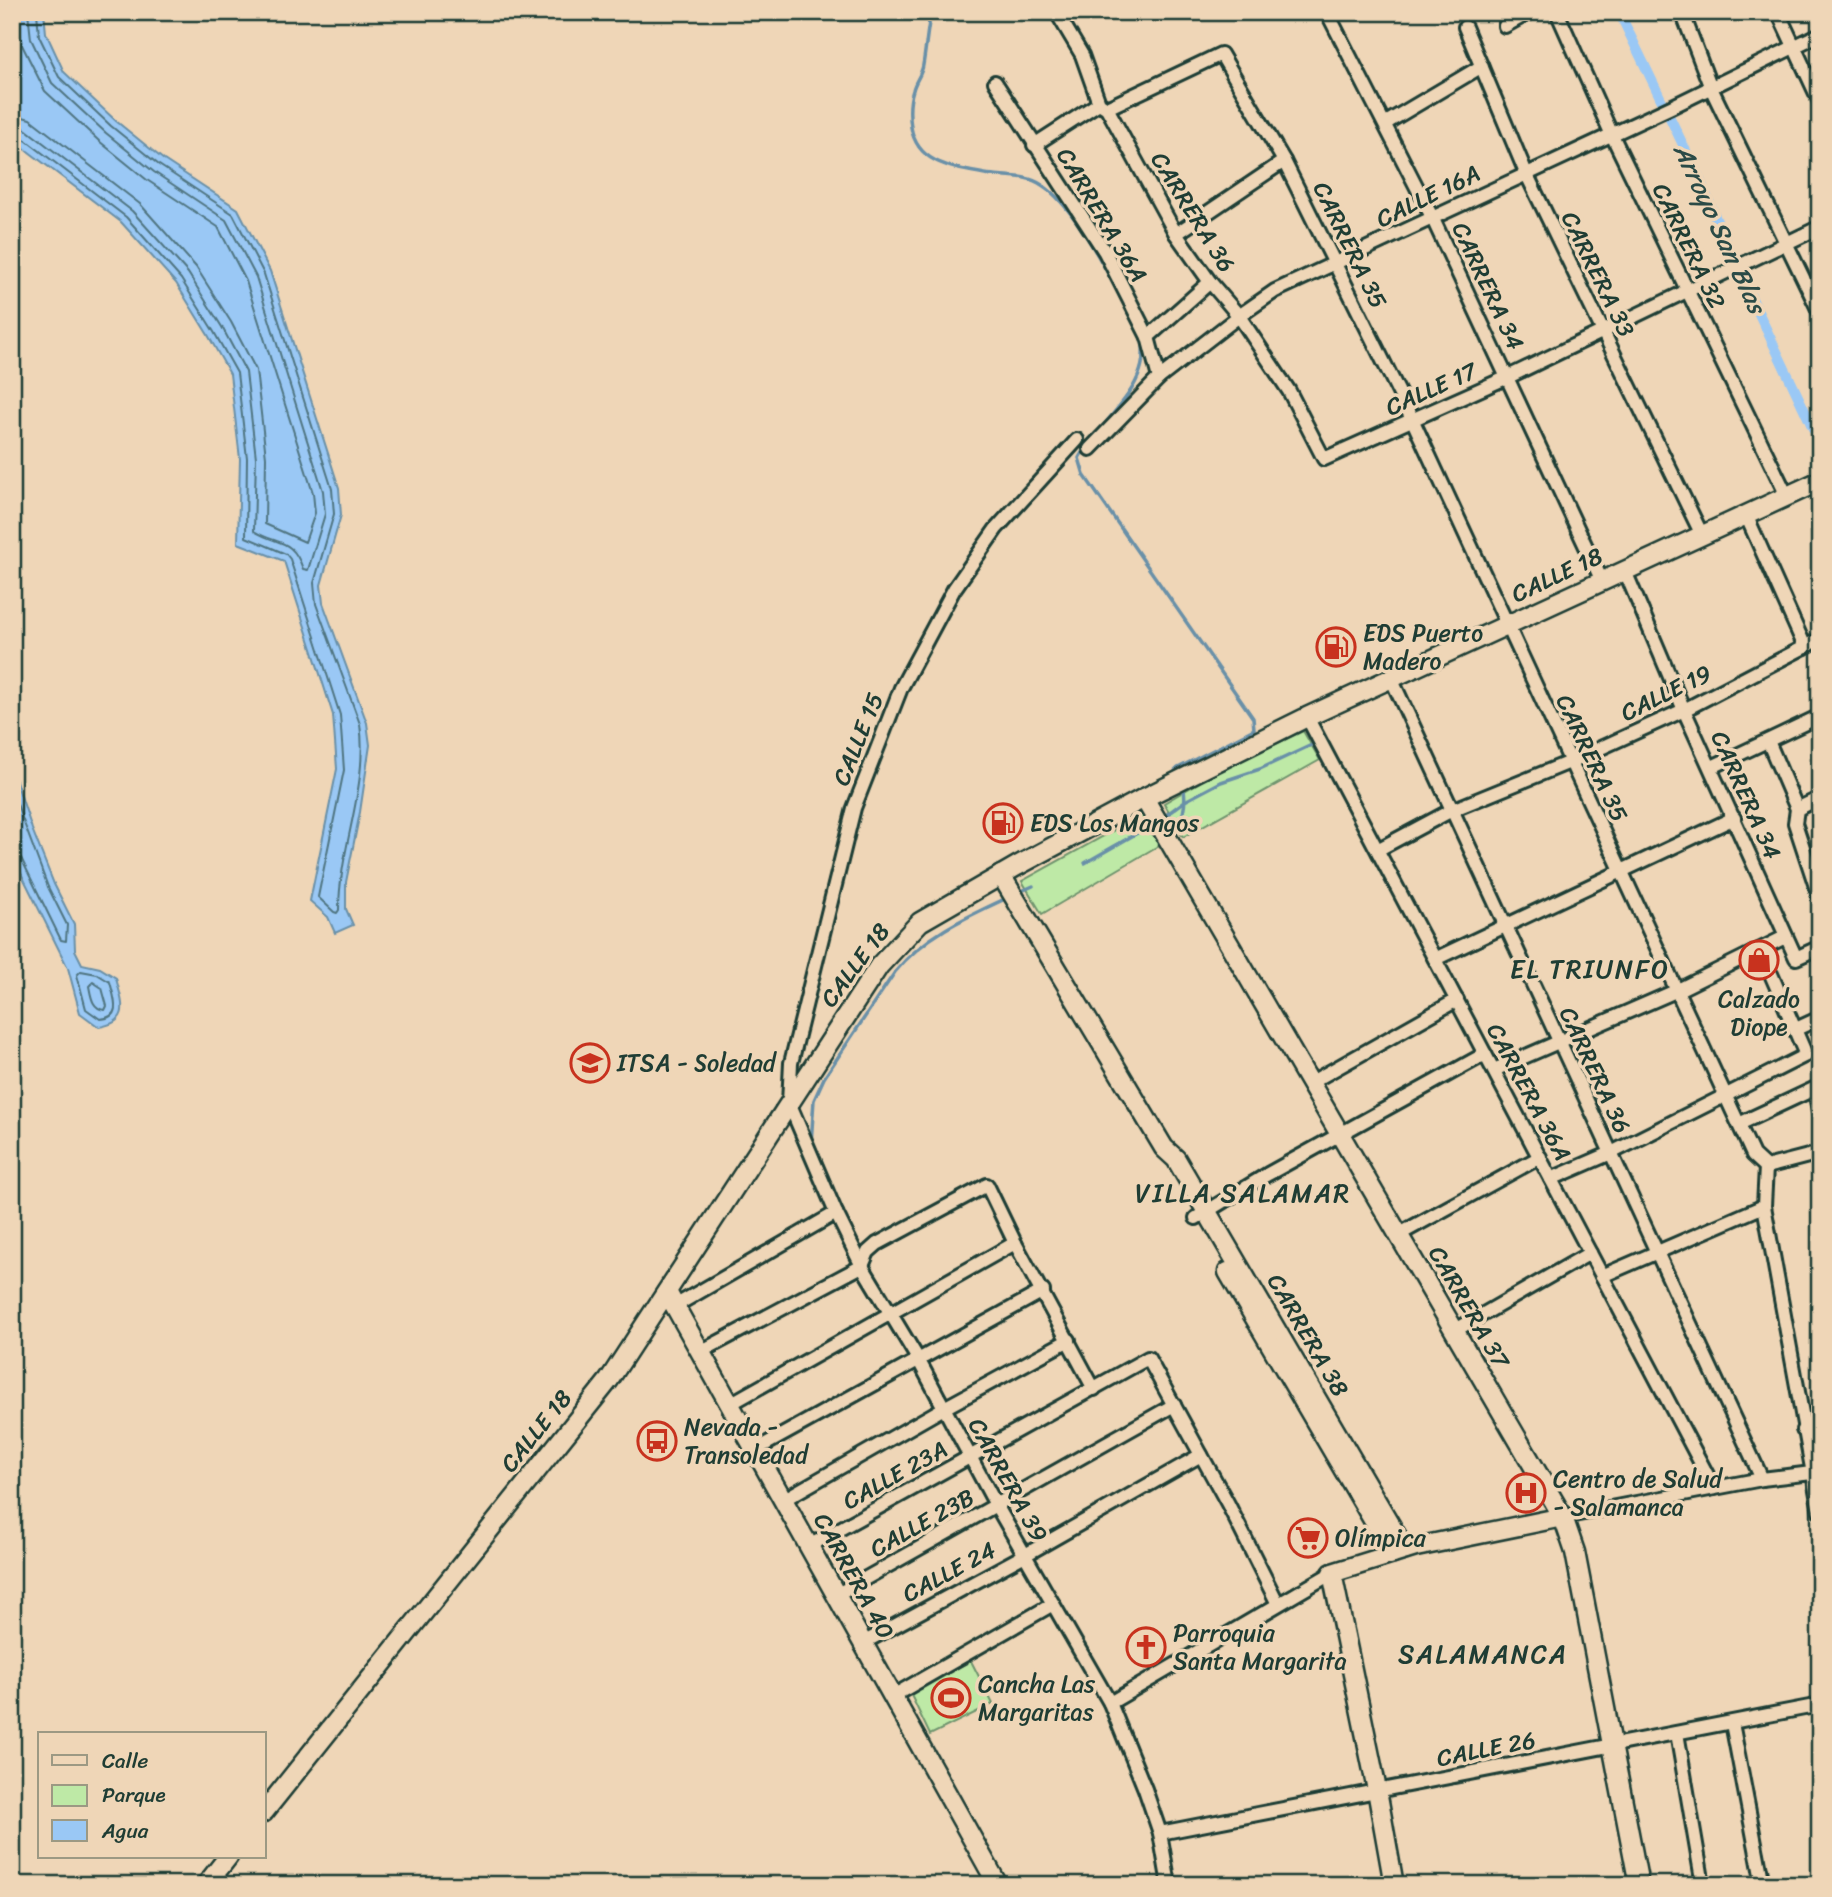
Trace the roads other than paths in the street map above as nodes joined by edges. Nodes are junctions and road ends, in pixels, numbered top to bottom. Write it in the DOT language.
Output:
graph roads {
  1 [pos="1328,12"];
  2 [pos="1530,12"];
  3 [pos="1682,12"];
  4 [pos="1778,12"];
  5 [pos="1558,13"];
  6 [pos="1060,18"];
  7 [pos="1505,26"];
  8 [pos="1465,27"];
  9 [pos="1820,34"];
  10 [pos="1793,47"];
  11 [pos="1482,66"];
  12 [pos="995,82"];
  13 [pos="1711,88"];
  14 [pos="1820,102"];
  15 [pos="1103,106"];
  16 [pos="1386,123"];
  17 [pos="1612,135"];
  18 [pos="1034,145"];
  19 [pos="1284,161"];
  20 [pos="1527,173"];
  21 [pos="1432,217"];
  22 [pos="1820,227"];
  23 [pos="1176,234"];
  24 [pos="1786,243"];
  25 [pos="1336,264"];
  26 [pos="1210,282"];
  27 [pos="1688,291"];
  28 [pos="1820,313"];
  29 [pos="1239,316"];
  30 [pos="1603,332"];
  31 [pos="1148,337"];
  32 [pos="1508,377"];
  33 [pos="1159,378"];
  34 [pos="1413,421"];
  35 [pos="1077,440"];
  36 [pos="1090,449"];
  37 [pos="1324,459"];
  38 [pos="1820,481"];
  39 [pos="1787,496"];
  40 [pos="1746,515"];
  41 [pos="1702,536"];
  42 [pos="1625,571"];
  43 [pos="1602,581"];
  44 [pos="1508,625"];
  45 [pos="1820,639"];
  46 [pos="1805,647"];
  47 [pos="1391,678"];
  48 [pos="1684,710"];
  49 [pos="1820,716"];
  50 [pos="1307,717"];
  51 [pos="1768,741"];
  52 [pos="1570,762"];
  53 [pos="1712,767"];
  54 [pos="1144,798"];
  55 [pos="1820,798"];
  56 [pos="1797,809"];
  57 [pos="1452,810"];
  58 [pos="1734,818"];
  59 [pos="1379,853"];
  60 [pos="1622,870"];
  61 [pos="1001,875"];
  62 [pos="1817,881"];
  63 [pos="1820,899"];
  64 [pos="1505,924"];
  65 [pos="1785,937"];
  66 [pos="1820,947"];
  67 [pos="1435,959"];
  68 [pos="1771,974"];
  69 [pos="1678,990"];
  70 [pos="1457,1000"];
  71 [pos="1820,1018"];
  72 [pos="1796,1029"];
  73 [pos="1559,1042"];
  74 [pos="1485,1054"];
  75 [pos="1494,1070"];
  76 [pos="1310,1083"];
  77 [pos="1817,1088"];
  78 [pos="1724,1095"];
  79 [pos="789,1103"];
  80 [pos="1820,1117"];
  81 [pos="1739,1124"];
  82 [pos="1340,1134"];
  83 [pos="1611,1153"];
  84 [pos="1820,1153"];
  85 [pos="1540,1157"];
  86 [pos="1766,1167"];
  87 [pos="1551,1179"];
  88 [pos="1764,1206"];
  89 [pos="836,1213"];
  90 [pos="1201,1214"];
  91 [pos="1398,1235"];
  92 [pos="1015,1243"];
  93 [pos="1656,1251"];
  94 [pos="1590,1253"];
  95 [pos="862,1266"];
  96 [pos="1602,1276"];
  97 [pos="1043,1291"];
  98 [pos="671,1299"];
  99 [pos="891,1312"];
  100 [pos="1454,1331"];
  101 [pos="1069,1340"];
  102 [pos="701,1352"];
  103 [pos="918,1359"];
  104 [pos="1094,1390"];
  105 [pos="730,1404"];
  106 [pos="1174,1405"];
  107 [pos="944,1408"];
  108 [pos="1820,1427"];
  109 [pos="1803,1430"];
  110 [pos="755,1450"];
  111 [pos="1201,1455"];
  112 [pos="970,1458"];
  113 [pos="1812,1473"];
  114 [pos="1762,1479"];
  115 [pos="1714,1488"];
  116 [pos="783,1500"];
  117 [pos="996,1505"];
  118 [pos="1820,1512"];
  119 [pos="1563,1517"];
  120 [pos="809,1546"];
  121 [pos="1399,1552"];
  122 [pos="1025,1555"];
  123 [pos="1332,1573"];
  124 [pos="836,1595"];
  125 [pos="1053,1604"];
  126 [pos="1278,1604"];
  127 [pos="863,1643"];
  128 [pos="893,1696"];
  129 [pos="1110,1703"];
  130 [pos="1820,1705"];
  131 [pos="1732,1723"];
  132 [pos="1677,1733"];
  133 [pos="1613,1747"];
  134 [pos="1377,1790"];
  135 [pos="266,1809"];
  136 [pos="1160,1833"];
  137 [pos="227,1858"];
  138 [pos="206,1885"];
  139 [pos="998,1885"];
  140 [pos="1169,1885"];
  141 [pos="1394,1885"];
  142 [pos="1639,1885"];
  143 [pos="1703,1885"];
  144 [pos="1763,1885"];
  1 -- 16 [label="street, CARRERA 34"];
  2 -- 7 [label="street"];
  3 -- 13 [label="street"];
  4 -- 10 [label="street"];
  5 -- 17 [label="street, CARRERA 32"];
  6 -- 15 [label="street, CARRERA 36"];
  8 -- 11 [label="street, CARRERA 33"];
  9 -- 10 [label="street, CALLE 16A"];
  10 -- 13 [label="street, CALLE 16A"];
  10 -- 14 [label="street"];
  11 -- 16 [label="street"];
  11 -- 20 [label="street, CARRERA 33"];
  12 -- 18 [label="street, CARRERA 36A"];
  13 -- 17 [label="street, CALLE 16A"];
  13 -- 24 [label="street"];
  15 -- 18 [label="street"];
  15 -- 19 [label="street, CARRERA 35"];
  15 -- 23 [label="street, CARRERA 36"];
  16 -- 21 [label="street, CARRERA 34"];
  17 -- 20 [label="street, CALLE 16A"];
  17 -- 27 [label="street, CARRERA 32"];
  18 -- 31 [label="street, CARRERA 36A"];
  19 -- 23 [label="street"];
  19 -- 25 [label="street, CARRERA 35"];
  20 -- 21 [label="street, CALLE 16A"];
  20 -- 30 [label="street, CARRERA 33"];
  21 -- 25 [label="street, CALLE 16A"];
  21 -- 32 [label="street, CARRERA 34"];
  22 -- 24 [label="street, CALLE 17"];
  23 -- 26 [label="street, CARRERA 36"];
  24 -- 27 [label="street, CALLE 17"];
  24 -- 28 [label="street"];
  25 -- 29 [label="street, CALLE 16A"];
  25 -- 34 [label="street, CARRERA 35"];
  26 -- 29 [label="street, CARRERA 36"];
  26 -- 31 [label="street"];
  27 -- 30 [label="street, CALLE 17"];
  27 -- 39 [label="street, CARRERA 32"];
  29 -- 33 [label="street, CALLE 16A"];
  29 -- 37 [label="street, CARRERA 36"];
  30 -- 32 [label="street, CALLE 17"];
  30 -- 41 [label="street, CARRERA 33"];
  31 -- 33 [label="street, CARRERA 36A"];
  32 -- 34 [label="street, CALLE 17"];
  32 -- 43 [label="street, CARRERA 34"];
  33 -- 36 [label="street, CALLE 16A"];
  34 -- 37 [label="street, CALLE 17"];
  34 -- 44 [label="street, CARRERA 35"];
  35 -- 79 [label="street, CALLE 15"];
  38 -- 39 [label="street, CALLE 18"];
  39 -- 40 [label="street, CALLE 18"];
  40 -- 41 [label="street, CALLE 18"];
  40 -- 46 [label="street"];
  41 -- 42 [label="street, CALLE 18"];
  42 -- 43 [label="street, CALLE 18"];
  42 -- 48 [label="street, CARRERA 34"];
  43 -- 44 [label="street, CALLE 18"];
  44 -- 47 [label="street, CALLE 18"];
  44 -- 52 [label="street, CARRERA 35"];
  45 -- 46 [label="street, CALLE 19"];
  46 -- 48 [label="street, CALLE 19"];
  47 -- 50 [label="street, CALLE 18"];
  47 -- 57 [label="street, CARRERA 36"];
  48 -- 52 [label="street, CALLE 19"];
  48 -- 53 [label="street, CARRERA 34"];
  49 -- 51 [label="street"];
  50 -- 54 [label="street, CALLE 18"];
  50 -- 59 [label="street, CARRERA 36A"];
  51 -- 53 [label="street"];
  51 -- 56 [label="street"];
  52 -- 57 [label="street, CALLE 19"];
  52 -- 60 [label="street, CARRERA 35"];
  53 -- 58 [label="street, CARRERA 34"];
  54 -- 61 [label="street, CALLE 18"];
  54 -- 76 [label="street, CARRERA 37"];
  55 -- 56 [label="street"];
  56 -- 62 [label="street"];
  57 -- 59 [label="street, CALLE 19"];
  57 -- 64 [label="street, CARRERA 36"];
  58 -- 60 [label="street"];
  58 -- 65 [label="street, CARRERA 34"];
  59 -- 67 [label="street, CARRERA 36A"];
  60 -- 64 [label="street"];
  60 -- 69 [label="street, CARRERA 35"];
  61 -- 79 [label="street, CALLE 18"];
  61 -- 90 [label="street, CARRERA 38"];
  62 -- 63 [label="street"];
  64 -- 67 [label="street"];
  64 -- 73 [label="street, CARRERA 36"];
  65 -- 66 [label="street, CARRERA 34"];
  65 -- 69 [label="street"];
  67 -- 70 [label="street, CARRERA 36A"];
  68 -- 72 [label="street"];
  69 -- 73 [label="street"];
  69 -- 78 [label="street, CARRERA 35"];
  70 -- 74 [label="street, CARRERA 36A"];
  70 -- 76 [label="street"];
  71 -- 72 [label="street"];
  72 -- 78 [label="street"];
  73 -- 75 [label="street"];
  73 -- 83 [label="street, CARRERA 36"];
  74 -- 75 [label="street, CARRERA 36A"];
  74 -- 82 [label="street"];
  75 -- 85 [label="street, CARRERA 36A"];
  76 -- 82 [label="street, CARRERA 37"];
  77 -- 80 [label="street"];
  77 -- 81 [label="street"];
  78 -- 81 [label="street, CARRERA 35"];
  78 -- 83 [label="street"];
  79 -- 89 [label="street, CARRERA 39"];
  79 -- 98 [label="street, CALLE 18"];
  81 -- 86 [label="street, CARRERA 35"];
  82 -- 90 [label="street"];
  82 -- 91 [label="street, CARRERA 37"];
  83 -- 87 [label="street"];
  83 -- 93 [label="street, CARRERA 36"];
  84 -- 86 [label="street"];
  85 -- 87 [label="street, CARRERA 36A"];
  85 -- 91 [label="street"];
  86 -- 88 [label="street"];
  87 -- 94 [label="street, CARRERA 36A"];
  88 -- 93 [label="street"];
  88 -- 109 [label="street"];
  89 -- 95 [label="street, CARRERA 39"];
  89 -- 98 [label="street"];
  90 -- 121 [label="street, CARRERA 38"];
  91 -- 100 [label="street, CARRERA 37"];
  92 -- 95 [label="street"];
  92 -- 97 [label="street"];
  92 -- 99 [label="street"];
  93 -- 96 [label="street"];
  93 -- 114 [label="street, CARRERA 36"];
  94 -- 96 [label="street, CARRERA 36A"];
  94 -- 100 [label="street"];
  95 -- 99 [label="street, CARRERA 39"];
  95 -- 102 [label="street"];
  96 -- 115 [label="street, CARRERA 36A"];
  97 -- 101 [label="street"];
  97 -- 103 [label="street"];
  98 -- 102 [label="street, CARRERA 40"];
  98 -- 135 [label="street, CALLE 18"];
  99 -- 103 [label="street, CARRERA 39"];
  99 -- 105 [label="street"];
  100 -- 119 [label="street, CARRERA 37"];
  101 -- 104 [label="street"];
  101 -- 107 [label="street"];
  102 -- 105 [label="street, CARRERA 40"];
  103 -- 107 [label="street, CARRERA 39"];
  103 -- 110 [label="street"];
  104 -- 106 [label="street, CALLE 23A"];
  104 -- 112 [label="street, CALLE 23A"];
  105 -- 110 [label="street, CARRERA 40"];
  106 -- 111 [label="street"];
  106 -- 117 [label="street, CALLE 23B"];
  107 -- 112 [label="street, CARRERA 39"];
  107 -- 116 [label="street"];
  108 -- 109 [label="street"];
  109 -- 113 [label="street"];
  110 -- 116 [label="street, CARRERA 40"];
  111 -- 122 [label="street, CALLE 24"];
  111 -- 126 [label="street"];
  112 -- 117 [label="street, CARRERA 39"];
  112 -- 120 [label="street, CALLE 23A"];
  113 -- 114 [label="street"];
  113 -- 118 [label="street"];
  114 -- 115 [label="street"];
  115 -- 119 [label="street"];
  116 -- 120 [label="street, CARRERA 40"];
  117 -- 122 [label="street, CARRERA 39"];
  117 -- 124 [label="street, CALLE 23B"];
  119 -- 121 [label="street"];
  119 -- 133 [label="street, CARRERA 37"];
  120 -- 124 [label="street, CARRERA 40"];
  121 -- 123 [label="street"];
  122 -- 125 [label="street, CARRERA 39"];
  122 -- 127 [label="street, CALLE 24"];
  123 -- 126 [label="street"];
  123 -- 134 [label="street"];
  124 -- 127 [label="street, CARRERA 40"];
  125 -- 128 [label="street"];
  125 -- 129 [label="street, CARRERA 39"];
  126 -- 129 [label="street"];
  127 -- 128 [label="street, CARRERA 40"];
  128 -- 139 [label="street, CARRERA 40"];
  129 -- 136 [label="street, CARRERA 39"];
  130 -- 131 [label="street, CALLE 26"];
  131 -- 132 [label="street, CALLE 26"];
  131 -- 144 [label="street"];
  132 -- 133 [label="street, CALLE 26"];
  132 -- 143 [label="street"];
  133 -- 134 [label="street, CALLE 26"];
  133 -- 142 [label="street, CARRERA 37"];
  134 -- 136 [label="street, CALLE 26"];
  134 -- 141 [label="street"];
  136 -- 140 [label="street, CARRERA 39"];
  137 -- 138 [label="street"];
}
